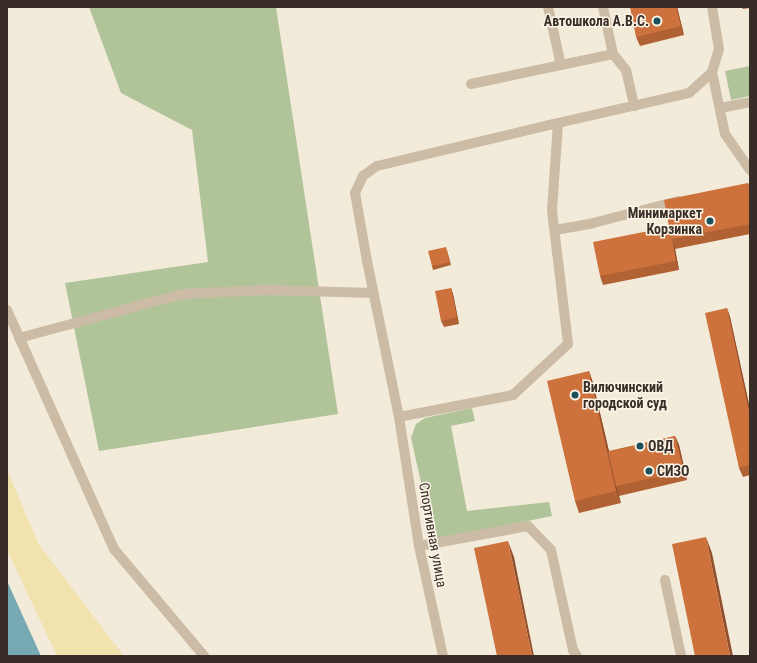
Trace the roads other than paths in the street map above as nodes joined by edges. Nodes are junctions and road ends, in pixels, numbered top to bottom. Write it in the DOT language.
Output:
graph roads {
  1 [pos="548,7"];
  2 [pos="603,7"];
  3 [pos="712,7"];
  4 [pos="612,54"];
  5 [pos="561,65"];
  6 [pos="712,72"];
  7 [pos="471,84"];
  8 [pos="750,102"];
  9 [pos="634,106"];
  10 [pos="720,108"];
  11 [pos="558,124"];
  12 [pos="750,170"];
  13 [pos="690,198"];
  14 [pos="555,230"];
  15 [pos="373,293"];
  16 [pos="7,310"];
  17 [pos="19,338"];
  18 [pos="399,418"];
  19 [pos="419,546"];
  20 [pos="665,580"];
  21 [pos="204,656"];
  22 [pos="443,656"];
  23 [pos="577,656"];
  24 [pos="681,656"];
  1 -- 5 [label="street"];
  2 -- 4 [label="street"];
  3 -- 6 [label="street"];
  4 -- 5 [label="street"];
  4 -- 9 [label="street"];
  5 -- 7 [label="street"];
  6 -- 9 [label="street, Спортивная улица"];
  6 -- 10 [label="street"];
  8 -- 10 [label="street"];
  9 -- 11 [label="street, Спортивная улица"];
  10 -- 12 [label="street"];
  11 -- 14 [label="street"];
  11 -- 15 [label="street, Спортивная улица"];
  13 -- 14 [label="street"];
  14 -- 18 [label="street"];
  15 -- 17 [label="street"];
  15 -- 18 [label="street, Спортивная улица"];
  16 -- 17 [label="street"];
  17 -- 21 [label="street"];
  18 -- 19 [label="street, Спортивная улица"];
  19 -- 22 [label="street, Спортивная улица"];
  19 -- 23 [label="street"];
  20 -- 24 [label="street"];
}
